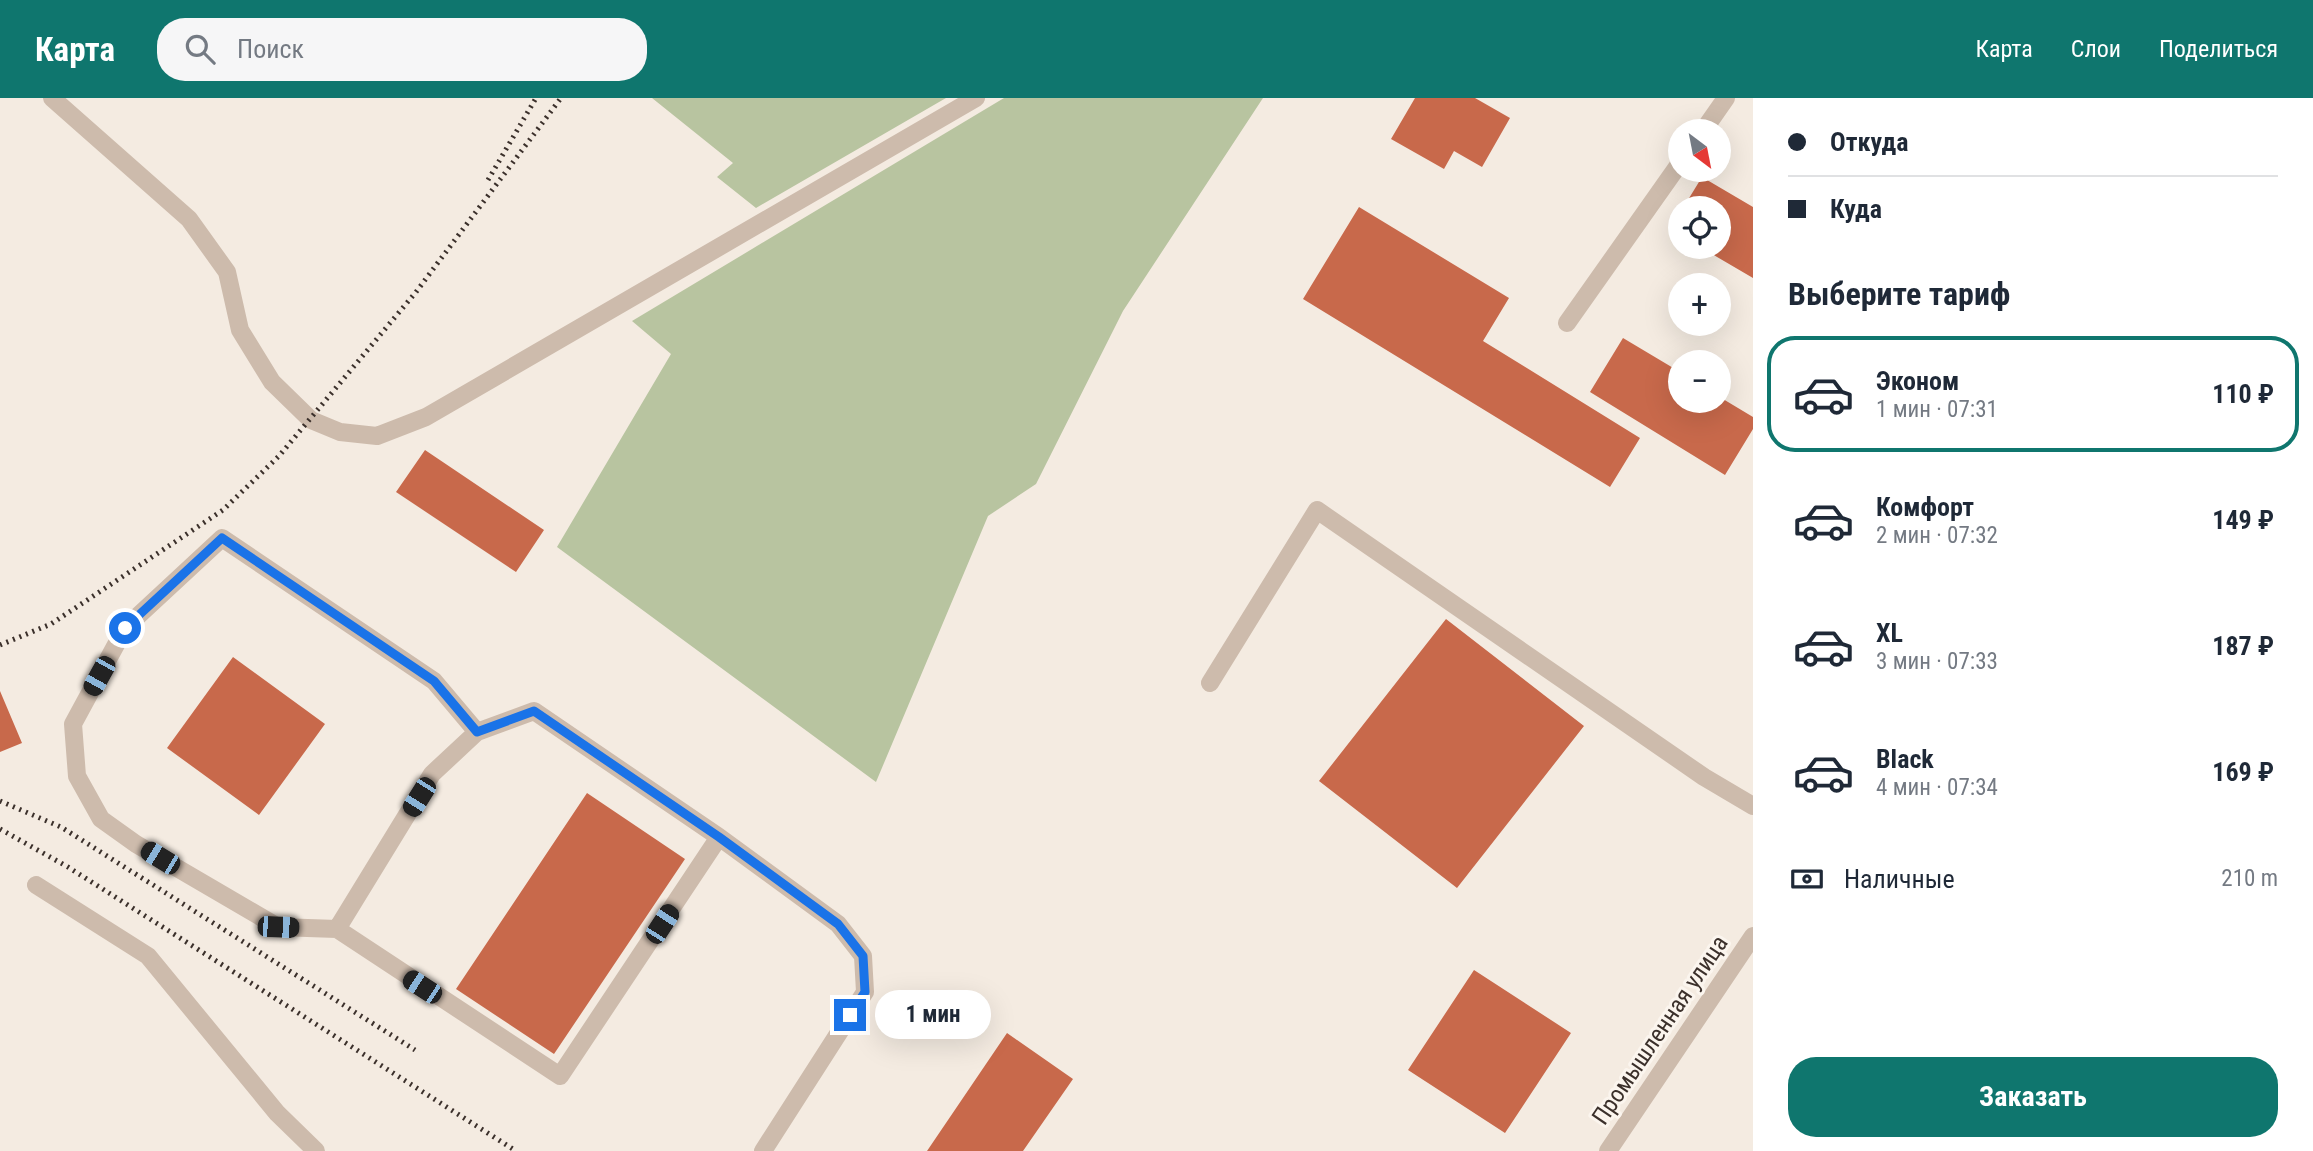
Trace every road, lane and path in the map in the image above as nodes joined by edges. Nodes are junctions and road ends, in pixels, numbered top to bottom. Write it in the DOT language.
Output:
graph roads {
  1 [pos="52,98"];
  2 [pos="976,98"];
  3 [pos="1726,98"];
  4 [pos="1711,119"];
  5 [pos="1668,180"];
  6 [pos="1567,323"];
  7 [pos="1210,683"];
  8 [pos="477,732"];
  9 [pos="1753,806"];
  10 [pos="719,837"];
  11 [pos="36,885"];
  12 [pos="337,929"];
  13 [pos="1753,936"];
  14 [pos="316,1151"];
  15 [pos="763,1151"];
  16 [pos="1608,1151"];
  1 -- 2 [label="street"];
  3 -- 4 [label="street"];
  5 -- 6 [label="street"];
  7 -- 9 [label="street"];
  8 -- 10 [label="street"];
  8 -- 12 [label="street"];
  8 -- 12 [label="street"];
  10 -- 12 [label="street"];
  10 -- 15 [label="street"];
  11 -- 14 [label="street"];
  13 -- 16 [label="street, Промышленная улица"];
}
